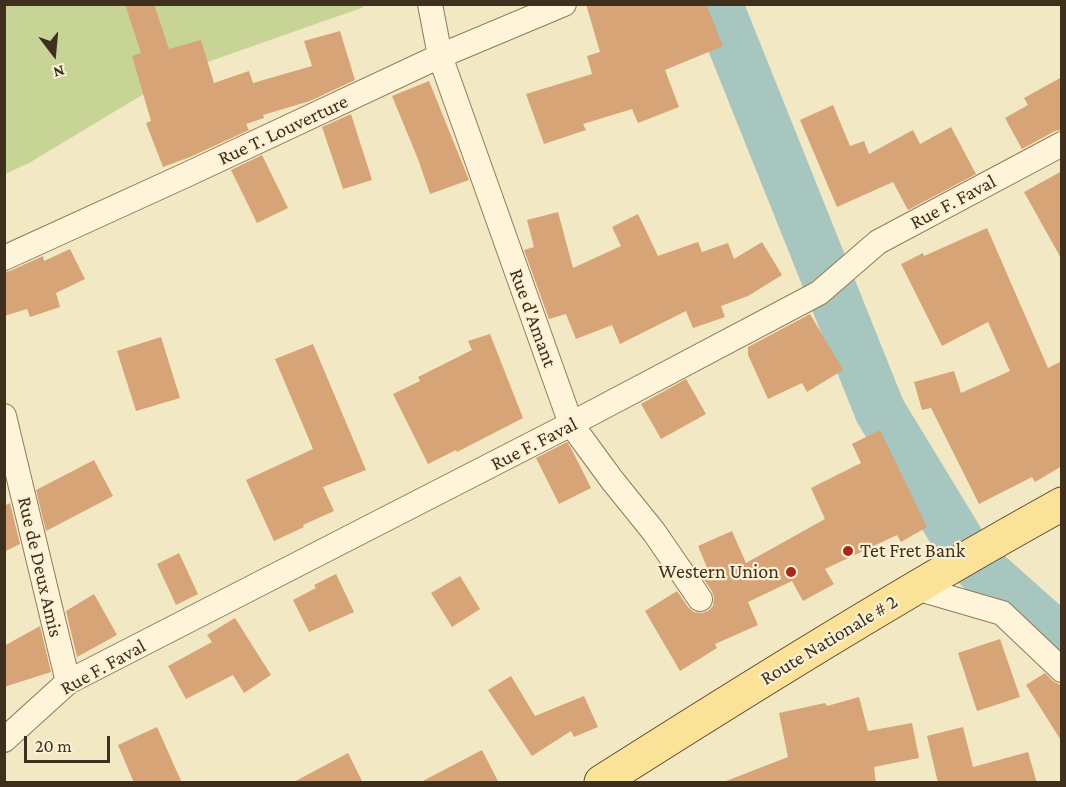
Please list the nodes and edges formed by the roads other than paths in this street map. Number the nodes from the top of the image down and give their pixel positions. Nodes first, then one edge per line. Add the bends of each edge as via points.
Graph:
1 (430, 4) edge
2 (564, 4) edge
3 (440, 56) junction
4 (1062, 144) edge
5 (4, 258) edge
6 (4, 416) edge
7 (571, 424) junction
8 (1062, 504) edge
9 (925, 583) junction
10 (700, 599) dead end
11 (1062, 670) edge
12 (68, 682) junction
13 (4, 740) edge
14 (601, 783) edge

1 - 3 street, Rue d'Amant
2 - 3 street, Rue T. Louverture
3 - 5 street, Rue T. Louverture
3 - 7 street, Rue d'Amant
4 - 7 street, Rue F. Faval via 878,242 819,293
6 - 12 street, Rue de Deux Amis
7 - 10 street, Rue d'Amant
7 - 12 street, Rue F. Faval
8 - 9 main road, Route Nationale # 2
9 - 11 street via 1002,613
9 - 14 main road, Route Nationale # 2 via 726,702
12 - 13 street, Rue F. Faval

